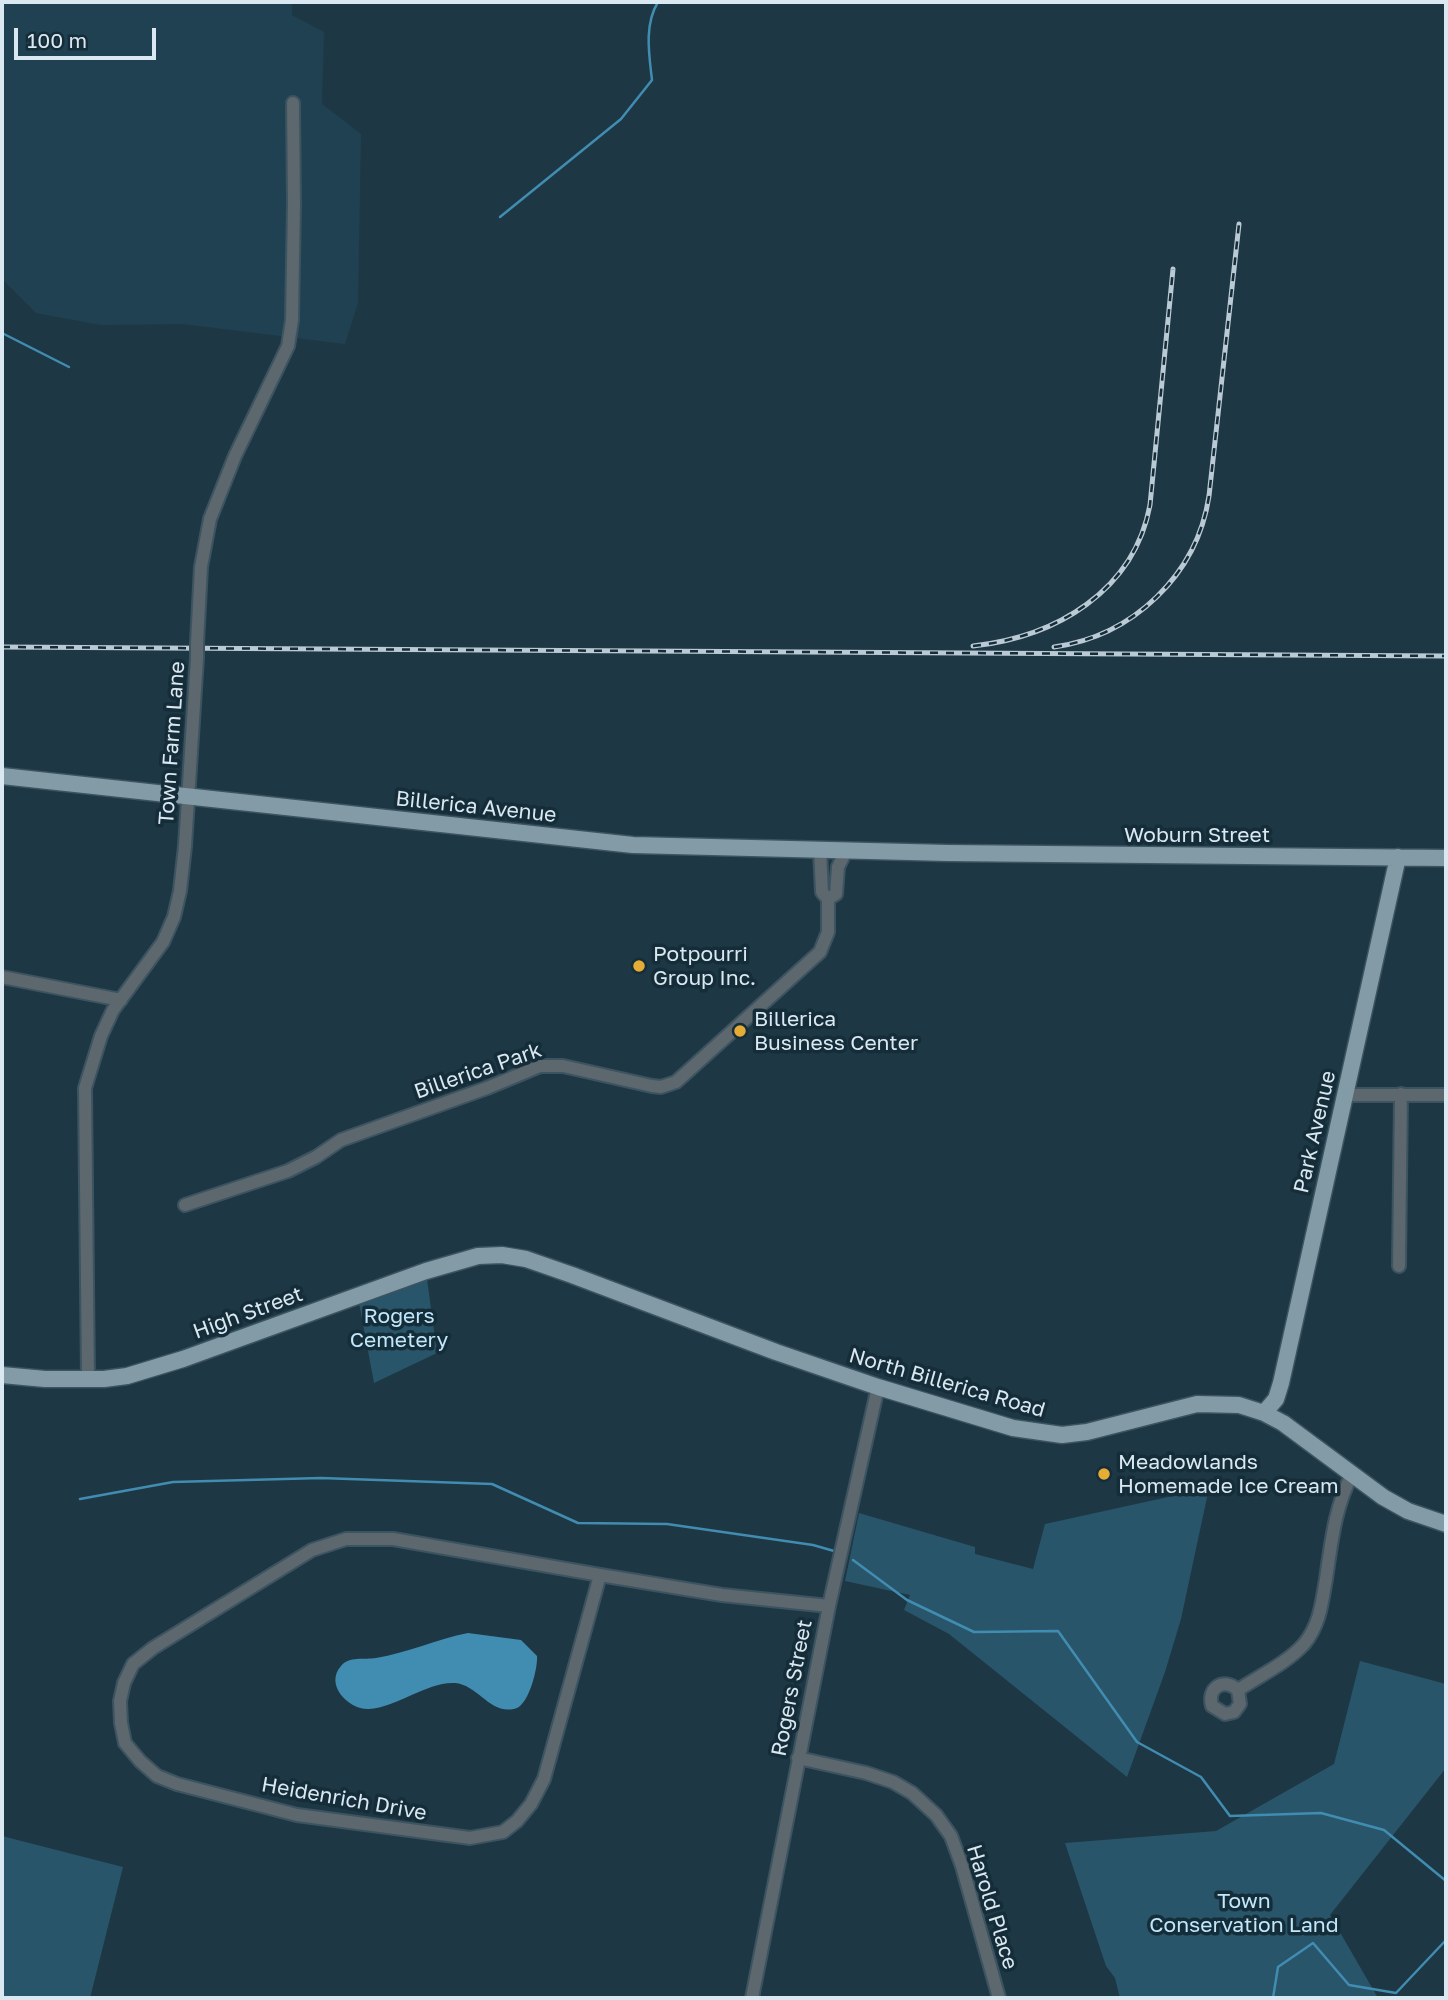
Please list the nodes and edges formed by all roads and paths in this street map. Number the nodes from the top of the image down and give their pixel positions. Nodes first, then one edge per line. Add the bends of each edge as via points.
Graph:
1 (293, 103) dead end
2 (2, 776) edge
3 (189, 797) junction
4 (820, 850) junction
5 (846, 850) junction
6 (948, 853) joint
7 (1398, 857) junction
8 (1446, 858) edge
9 (828, 899) junction
10 (2, 977) edge
11 (121, 1000) junction
12 (1401, 1094) junction
13 (1345, 1095) junction
14 (1446, 1095) edge
15 (185, 1205) dead end
16 (502, 1255) joint
17 (1399, 1266) dead end
18 (2, 1375) edge
19 (88, 1379) junction
20 (878, 1387) junction
21 (1264, 1413) junction
22 (1352, 1475) junction
23 (1446, 1524) edge
24 (600, 1575) junction
25 (829, 1606) junction
26 (1238, 1690) dead end
27 (798, 1758) junction
28 (751, 1998) edge
29 (999, 1998) edge

1 - 3 street, Town Farm Lane, bridge via 292,320 288,346 210,519 201,568
2 - 3 main road, Billerica Avenue
3 - 4 main road, Billerica Avenue via 633,845
3 - 11 street, Town Farm Lane via 174,917 163,942
4 - 5 main road, Billerica Avenue
4 - 9 street, Billerica Park via 822,892
5 - 6 main road, Billerica Avenue
5 - 9 street, Billerica Park via 838,866 836,894
6 - 7 main road, Woburn Street
7 - 8 main road, Woburn Street
7 - 13 main road, Park Avenue
9 - 15 street, Billerica Park via 828,932 820,952 676,1082 652,1086 563,1066 540,1066 341,1140 288,1171
10 - 11 street
11 - 19 street, Town Farm Lane via 101,1036 85,1088
12 - 13 street
12 - 14 street
12 - 17 street
13 - 21 main road, Park Avenue via 1281,1383 1276,1399
16 - 19 main road, High Street via 478,1256 426,1271 151,1369
16 - 20 main road, North Billerica Road via 572,1275
18 - 19 main road, High Street
20 - 21 main road, North Billerica Road via 1042,1434 1087,1432 1198,1404 1239,1405
20 - 25 street, Rogers Street
21 - 22 main road, North Billerica Road
22 - 23 main road, North Billerica Road via 1408,1511
22 - 26 street via 1340,1506 1320,1613 1312,1632 1294,1653
24 - 24 street, Heidenrich Drive via 393,1539 346,1539 312,1550 133,1664 120,1701 125,1743 157,1776 297,1815 470,1838 503,1832 531,1804 544,1779
24 - 25 street, Heidenrich Drive
25 - 27 street, Rogers Street
27 - 28 street, Rogers Street
27 - 29 street, Harold Place via 893,1782 936,1815 951,1836 962,1866

